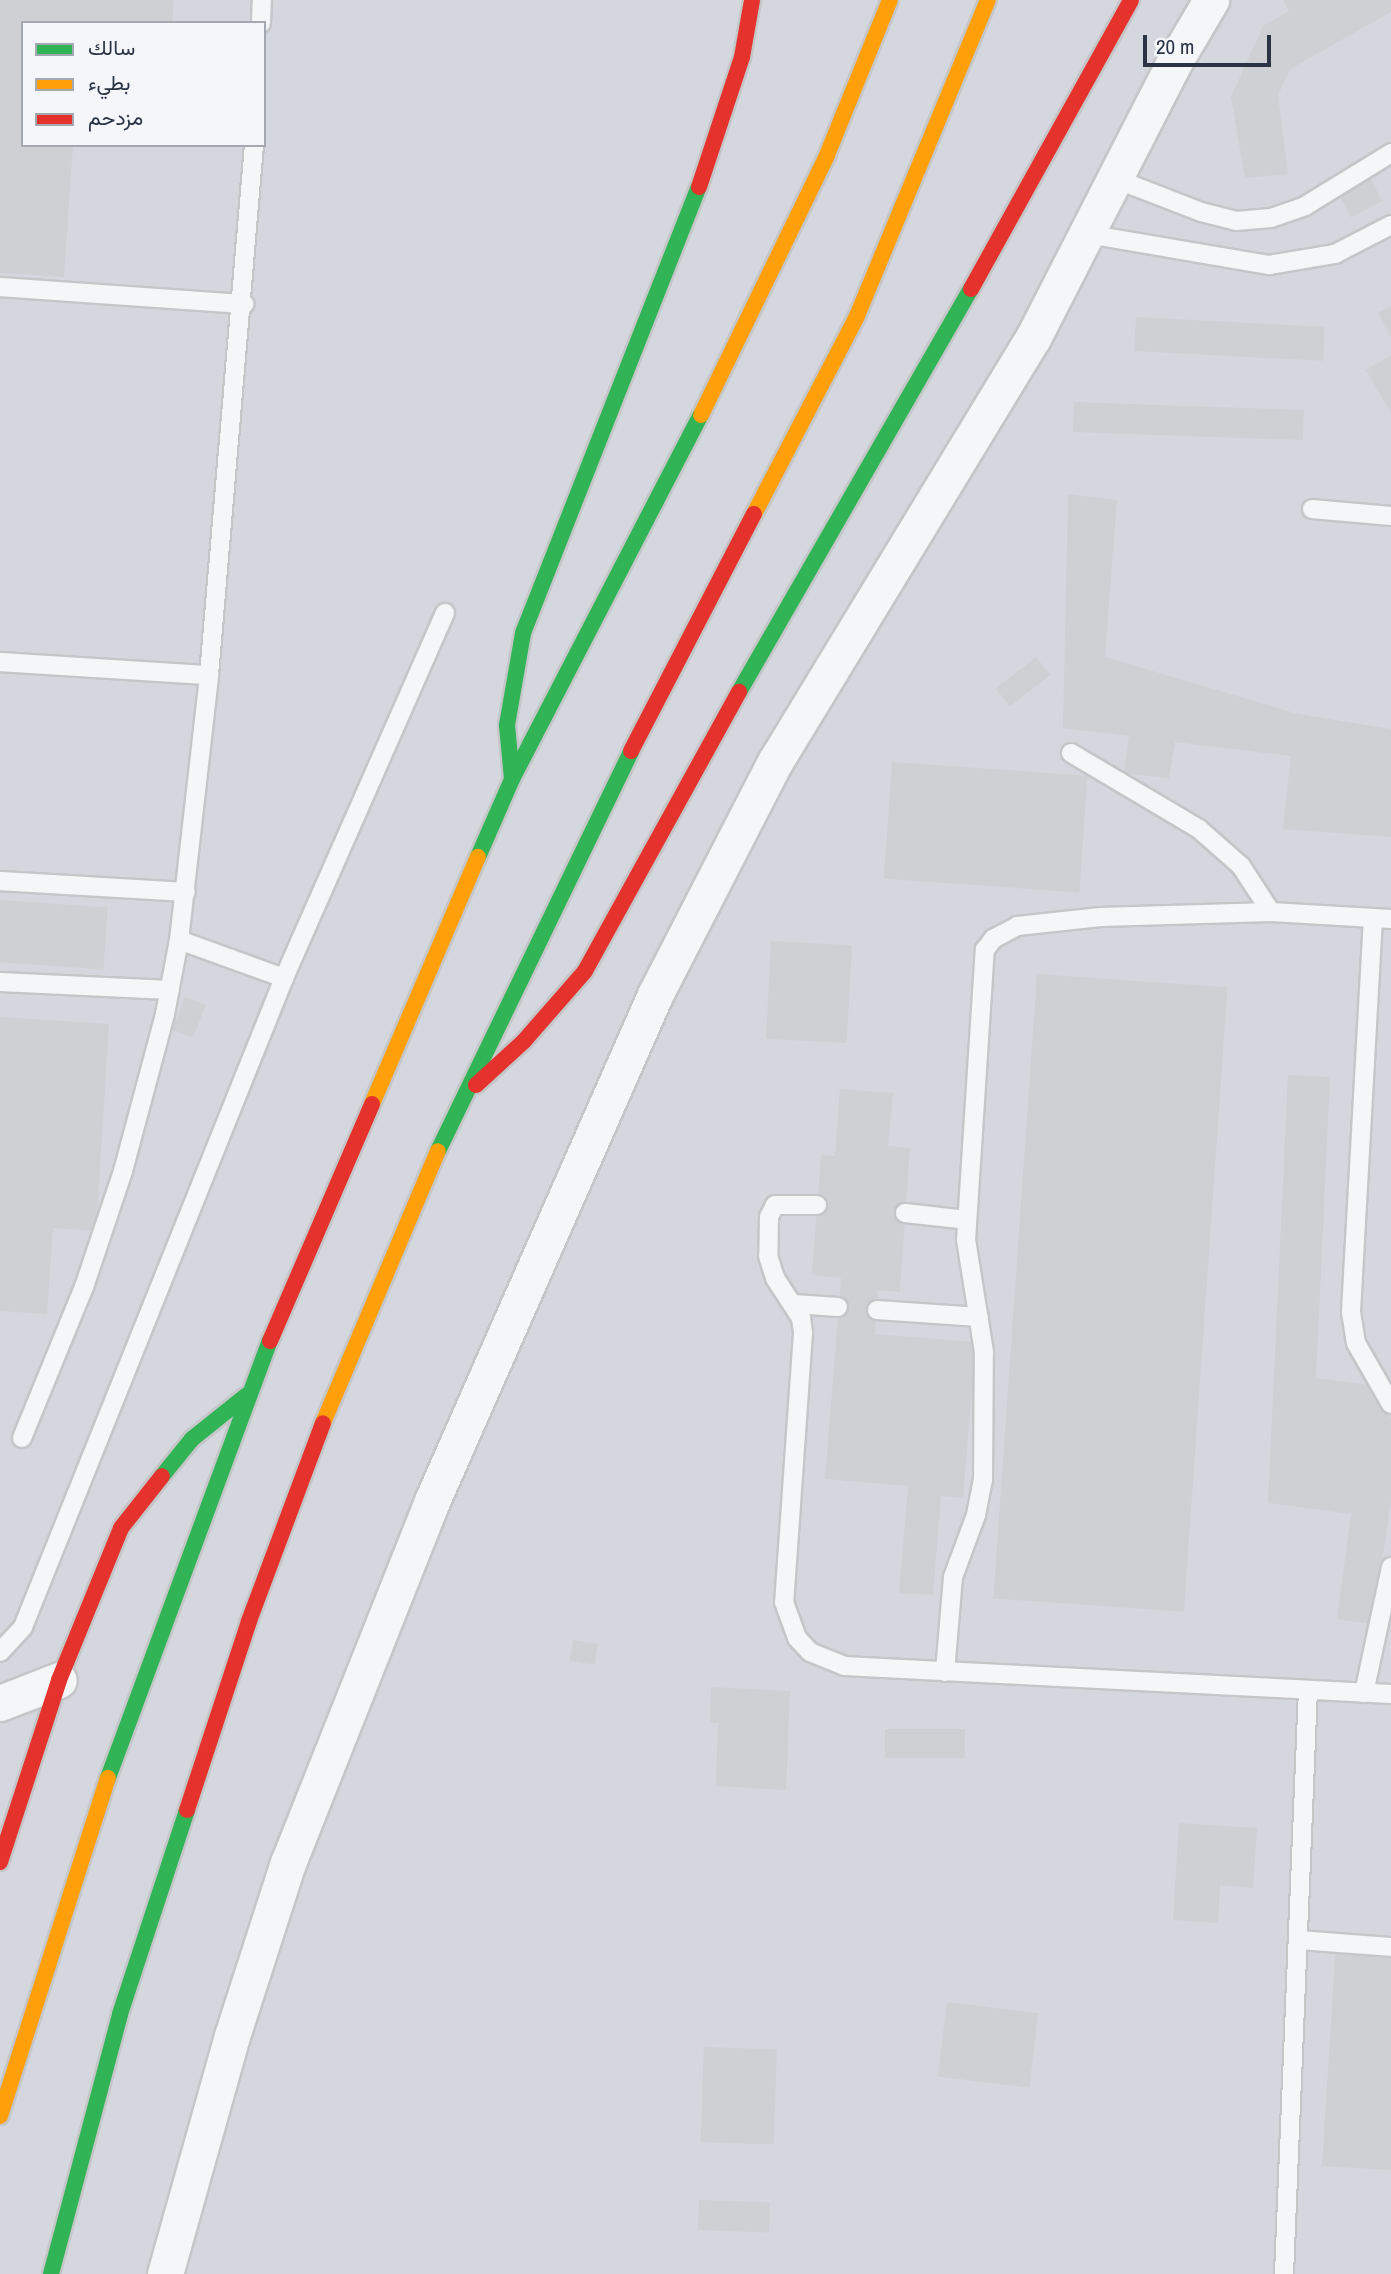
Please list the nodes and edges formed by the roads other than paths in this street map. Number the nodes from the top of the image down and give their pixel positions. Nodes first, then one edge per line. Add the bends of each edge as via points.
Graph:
1 (262, 0) edge
2 (752, 0) edge
3 (891, 0) edge
4 (988, 0) edge
5 (1131, 0) edge
6 (1211, 0) edge
7 (261, 21) edge
8 (254, 147) edge
9 (1391, 153) edge
10 (1116, 179) junction
11 (1391, 225) edge
12 (1087, 234) junction
13 (0, 287) edge
14 (244, 303) junction
15 (1312, 509) dead end
16 (1391, 516) edge
17 (445, 613) dead end
18 (0, 662) edge
19 (209, 675) junction
20 (1071, 753) dead end
21 (512, 779) junction
22 (0, 881) edge
23 (186, 892) junction
24 (1271, 912) junction
25 (1373, 918) junction
26 (1391, 919) edge
27 (179, 940) junction
28 (284, 978) junction
29 (0, 982) edge
30 (170, 990) junction
31 (459, 1101) junction
32 (817, 1205) dead end
33 (905, 1213) dead end
34 (967, 1220) junction
35 (794, 1304) junction
36 (838, 1307) dead end
37 (877, 1310) dead end
38 (979, 1317) junction
39 (247, 1395) junction
40 (1391, 1404) edge
41 (22, 1438) dead end
42 (1391, 1567) edge
43 (0, 1652) edge
44 (945, 1672) junction
45 (59, 1680) junction
46 (1308, 1690) junction
47 (1364, 1693) junction
48 (1391, 1695) edge
49 (0, 1703) edge
50 (3, 1836) edge
51 (1298, 1940) junction
52 (1391, 1947) edge
53 (0, 2116) edge
54 (51, 2274) edge
55 (165, 2274) edge
56 (1284, 2274) edge

1 - 7 lane
2 - 21 main road via 742,57 712,157 523,633 507,724
3 - 21 main road via 827,155 721,377
4 - 31 main road via 857,316 588,835
5 - 31 main road via 880,453 726,713 585,971 524,1041
6 - 10 street via 1172,66
8 - 14 lane
9 - 10 lane via 1305,206 1271,218 1236,221
10 - 12 street
11 - 12 lane via 1335,254 1269,265
12 - 55 street via 980,428 775,762 655,995 432,1501 293,1850 232,2036
13 - 14 lane
14 - 19 lane
15 - 16 lane
17 - 28 lane
18 - 19 lane
19 - 23 lane
20 - 24 lane via 1210,837 1241,866
21 - 39 main road
22 - 23 lane
23 - 27 lane
24 - 25 lane
24 - 34 lane via 1101,917 1017,926 993,939 982,964
25 - 26 lane
25 - 40 lane via 1351,1312 1356,1343
27 - 28 lane
27 - 30 lane
28 - 43 lane via 23,1627
29 - 30 lane
30 - 41 lane via 106,1222
31 - 54 main road via 324,1421 249,1621 120,2014
32 - 35 lane via 781,1202 769,1217 770,1268
33 - 34 lane
34 - 38 lane via 967,1261
35 - 36 lane
35 - 44 lane via 803,1333 784,1602 789,1621 797,1638 827,1662
37 - 38 lane
38 - 44 lane via 985,1376 981,1498 953,1577
39 - 45 main road via 192,1439 121,1528
39 - 53 main road via 80,1856
42 - 47 lane
44 - 46 lane
45 - 49 street
45 - 50 main road
46 - 47 lane
46 - 51 lane
47 - 48 lane
51 - 52 lane
51 - 56 lane

